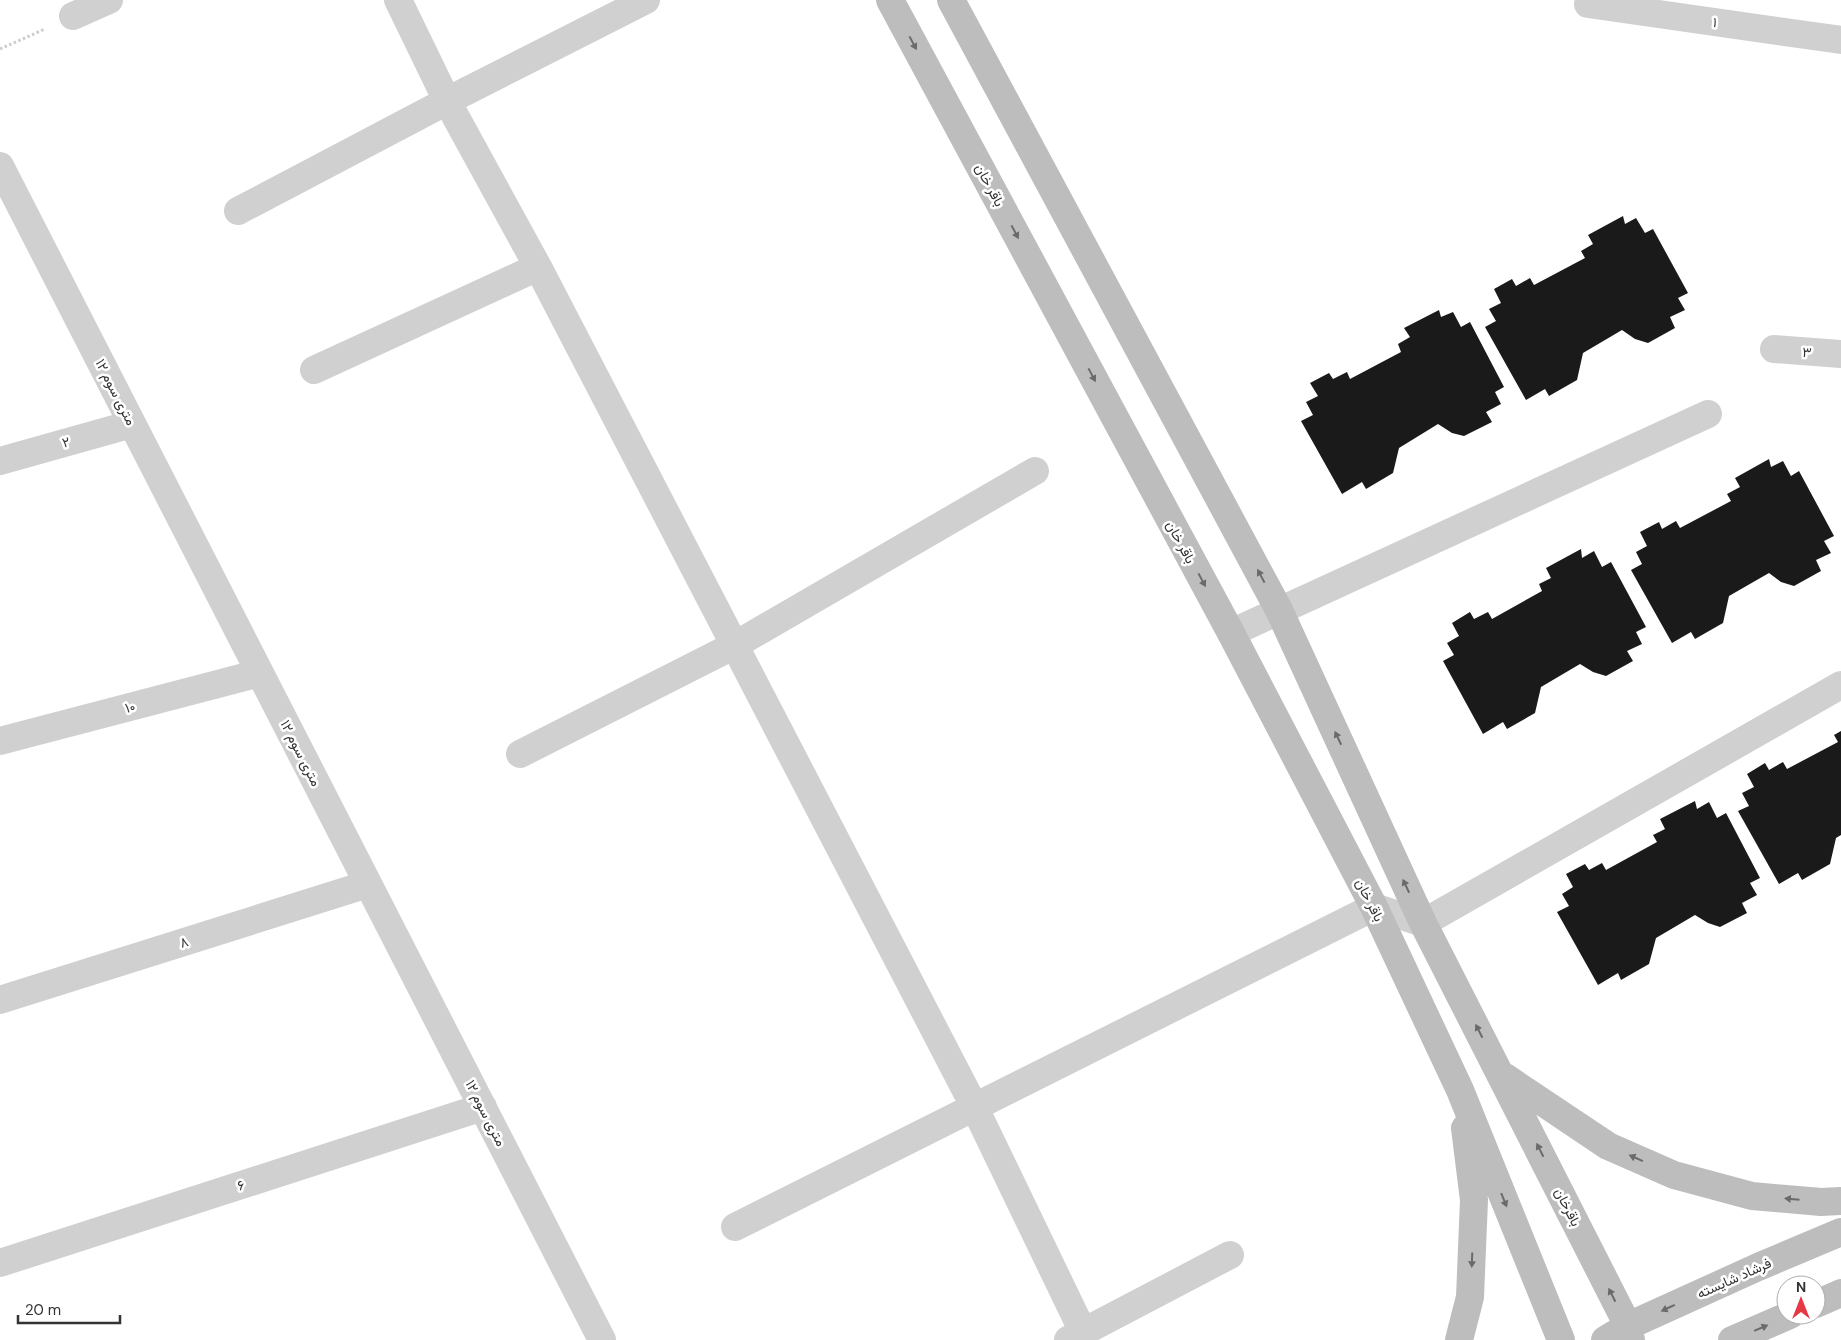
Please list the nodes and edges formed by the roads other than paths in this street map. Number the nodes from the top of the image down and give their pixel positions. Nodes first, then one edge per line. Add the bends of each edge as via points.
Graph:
1 (109, 0) edge
2 (398, 0) edge
3 (646, 0) edge
4 (890, 0) edge
5 (951, 0) edge
6 (1588, 4) dead end
7 (73, 16) road end
8 (1841, 40) edge
9 (447, 101) junction
10 (0, 166) edge
11 (8, 201) edge
12 (238, 211) dead end
13 (538, 267) junction
14 (1774, 349) dead end
15 (1841, 354) edge
16 (314, 370) dead end
17 (1708, 414) dead end
18 (132, 424) junction
19 (0, 461) edge
20 (1035, 471) dead end
21 (1280, 610) junction
22 (1231, 634) junction
23 (735, 645) junction
24 (260, 673) junction
25 (1841, 685) edge
26 (0, 741) edge
27 (520, 754) dead end
28 (368, 884) junction
29 (1374, 907) junction
30 (1424, 923) junction
31 (0, 1000) edge
32 (1502, 1074) junction
33 (1460, 1090) junction
34 (974, 1106) junction
35 (483, 1107) junction
36 (1841, 1201) edge
37 (735, 1227) dead end
38 (1841, 1232) edge
39 (1230, 1254) dead end
40 (0, 1263) edge
41 (1841, 1293) edge
42 (1826, 1300) edge
43 (1776, 1321) edge
44 (1621, 1335) edge
45 (1075, 1336) edge
46 (599, 1339) edge
47 (1460, 1340) edge
48 (1561, 1340) edge
49 (1732, 1340) edge

1 - 7 street
2 - 9 street
3 - 9 street
4 -> 22 main road, باقر خان
21 -> 5 main road
6 - 8 street, ۱
9 - 12 street
9 - 13 street
10 - 11 street, ۱۲ متری سوم
11 - 18 street, ۱۲ متری سوم
13 - 16 street
13 - 23 street
14 - 15 street, ۳
17 - 21 street
18 - 19 street, ۲
18 - 24 street, ۱۲ متری سوم
20 - 23 street
21 - 22 street
30 -> 21 main road
22 - 29 main road, باقر خان
23 - 27 street
23 - 34 street
24 - 26 street, ۱۰
24 - 28 street, ۱۲ متری سوم
25 - 30 street
28 - 31 street, ۸
28 - 35 street, ۱۲ متری سوم
29 - 30 street
29 - 33 main road, باقر خان
29 - 34 street
32 -> 30 main road
36 -> 32 main road via 1752,1196 1674,1175 1608,1146
44 -> 32 main road, باقرخان
33 -> 47 main road via 1474,1200 1470,1297
33 -> 48 main road
34 - 37 street
34 - 45 street
35 - 40 street, ۶
35 - 46 street, ۱۲ متری سوم
38 -> 44 main road, فرشاد شایسته via 1758,1266
39 - 45 street
41 - 42 main road
49 -> 43 main road

